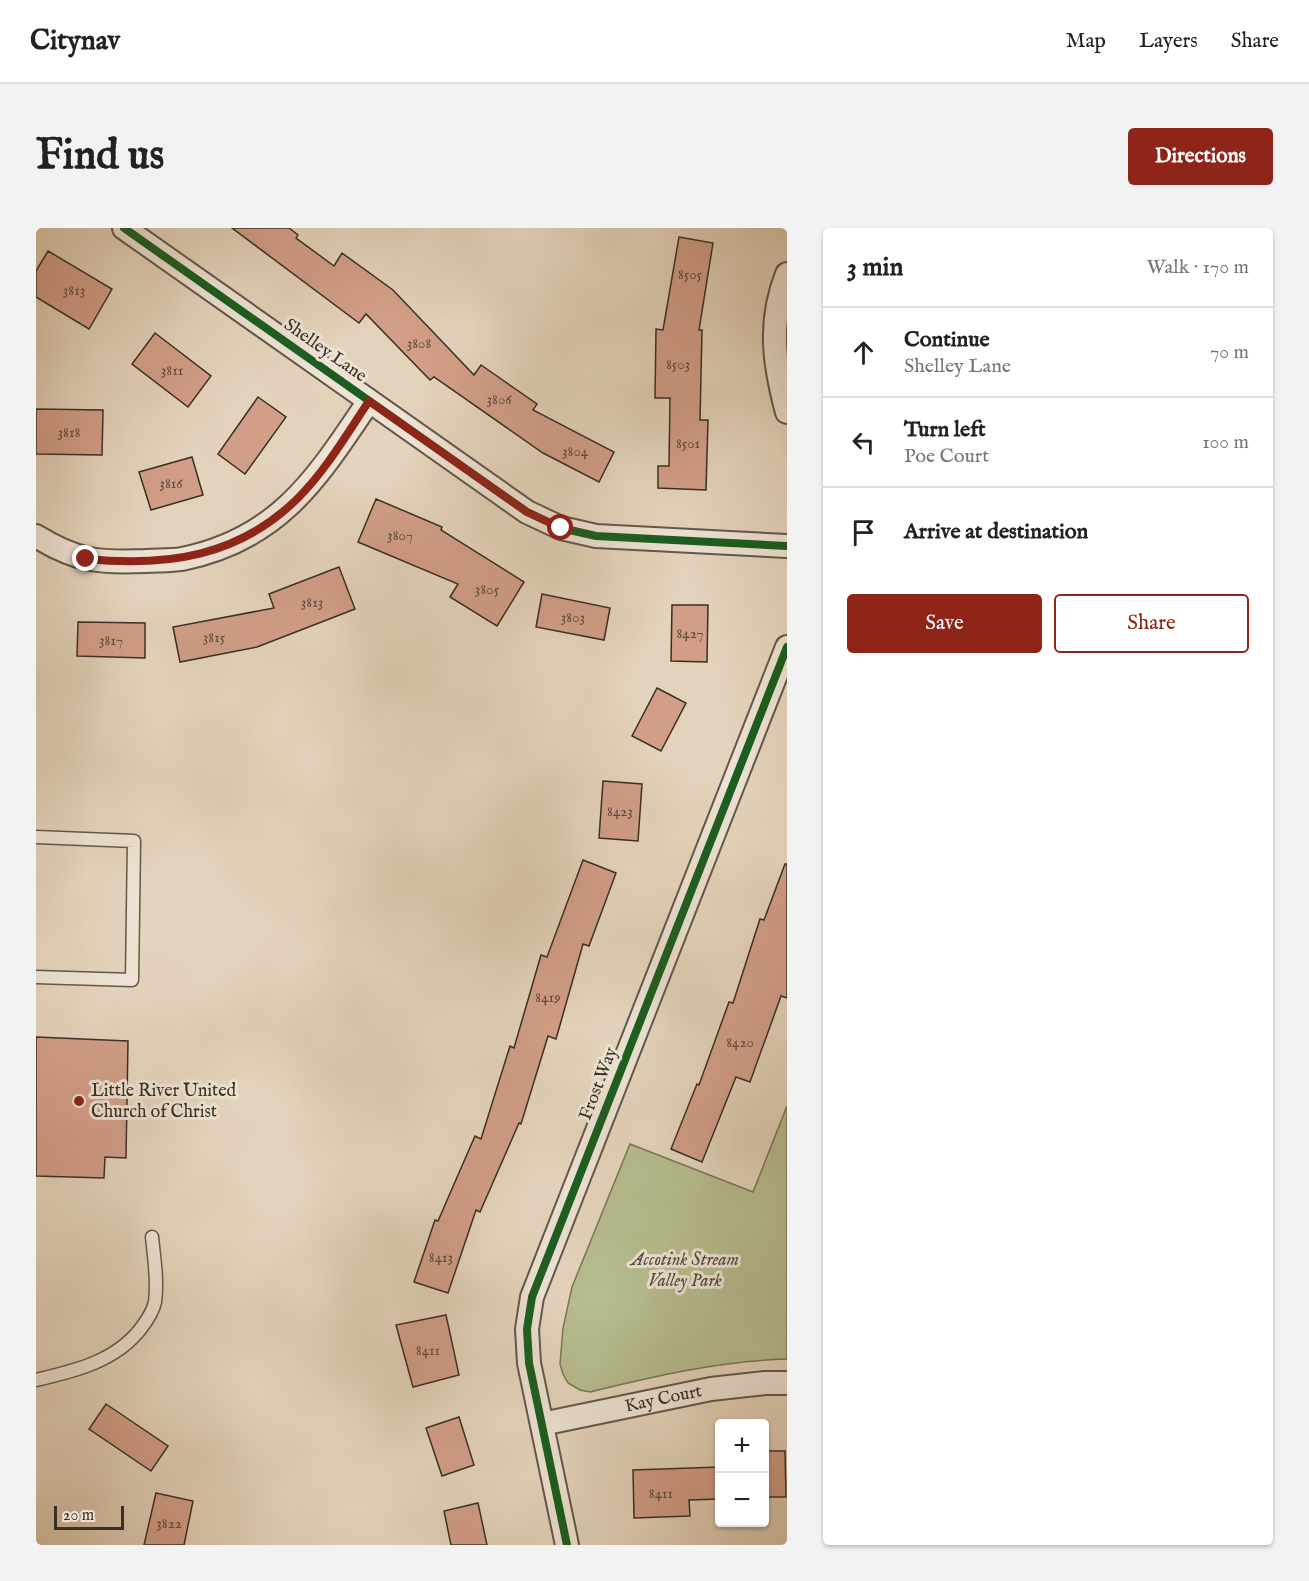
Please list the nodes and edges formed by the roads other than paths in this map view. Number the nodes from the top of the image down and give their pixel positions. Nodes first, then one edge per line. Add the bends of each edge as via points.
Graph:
1 (124, 228) edge
2 (787, 274) edge
3 (369, 401) junction
4 (787, 412) edge
5 (36, 536) edge
6 (787, 546) edge
7 (787, 647) edge
8 (36, 837) edge
9 (36, 977) edge
10 (152, 1236) dead end
11 (36, 1380) edge
12 (787, 1383) edge
13 (542, 1424) junction
14 (567, 1545) edge

1 - 3 street, Shelley Lane
2 - 4 street via 776,312 774,342 777,376
3 - 5 street via 299,497 276,518 215,550 180,560 114,562 86,559 59,550
3 - 6 street, Shelley Lane via 527,512 561,528 618,539
7 - 13 street, Frost Way via 532,1298 527,1329 529,1363
8 - 9 lane via 134,841 132,980
10 - 11 lane via 157,1283 154,1305 136,1335 101,1361
12 - 13 street, Kay Court via 711,1389
13 - 14 street, Frost Way

